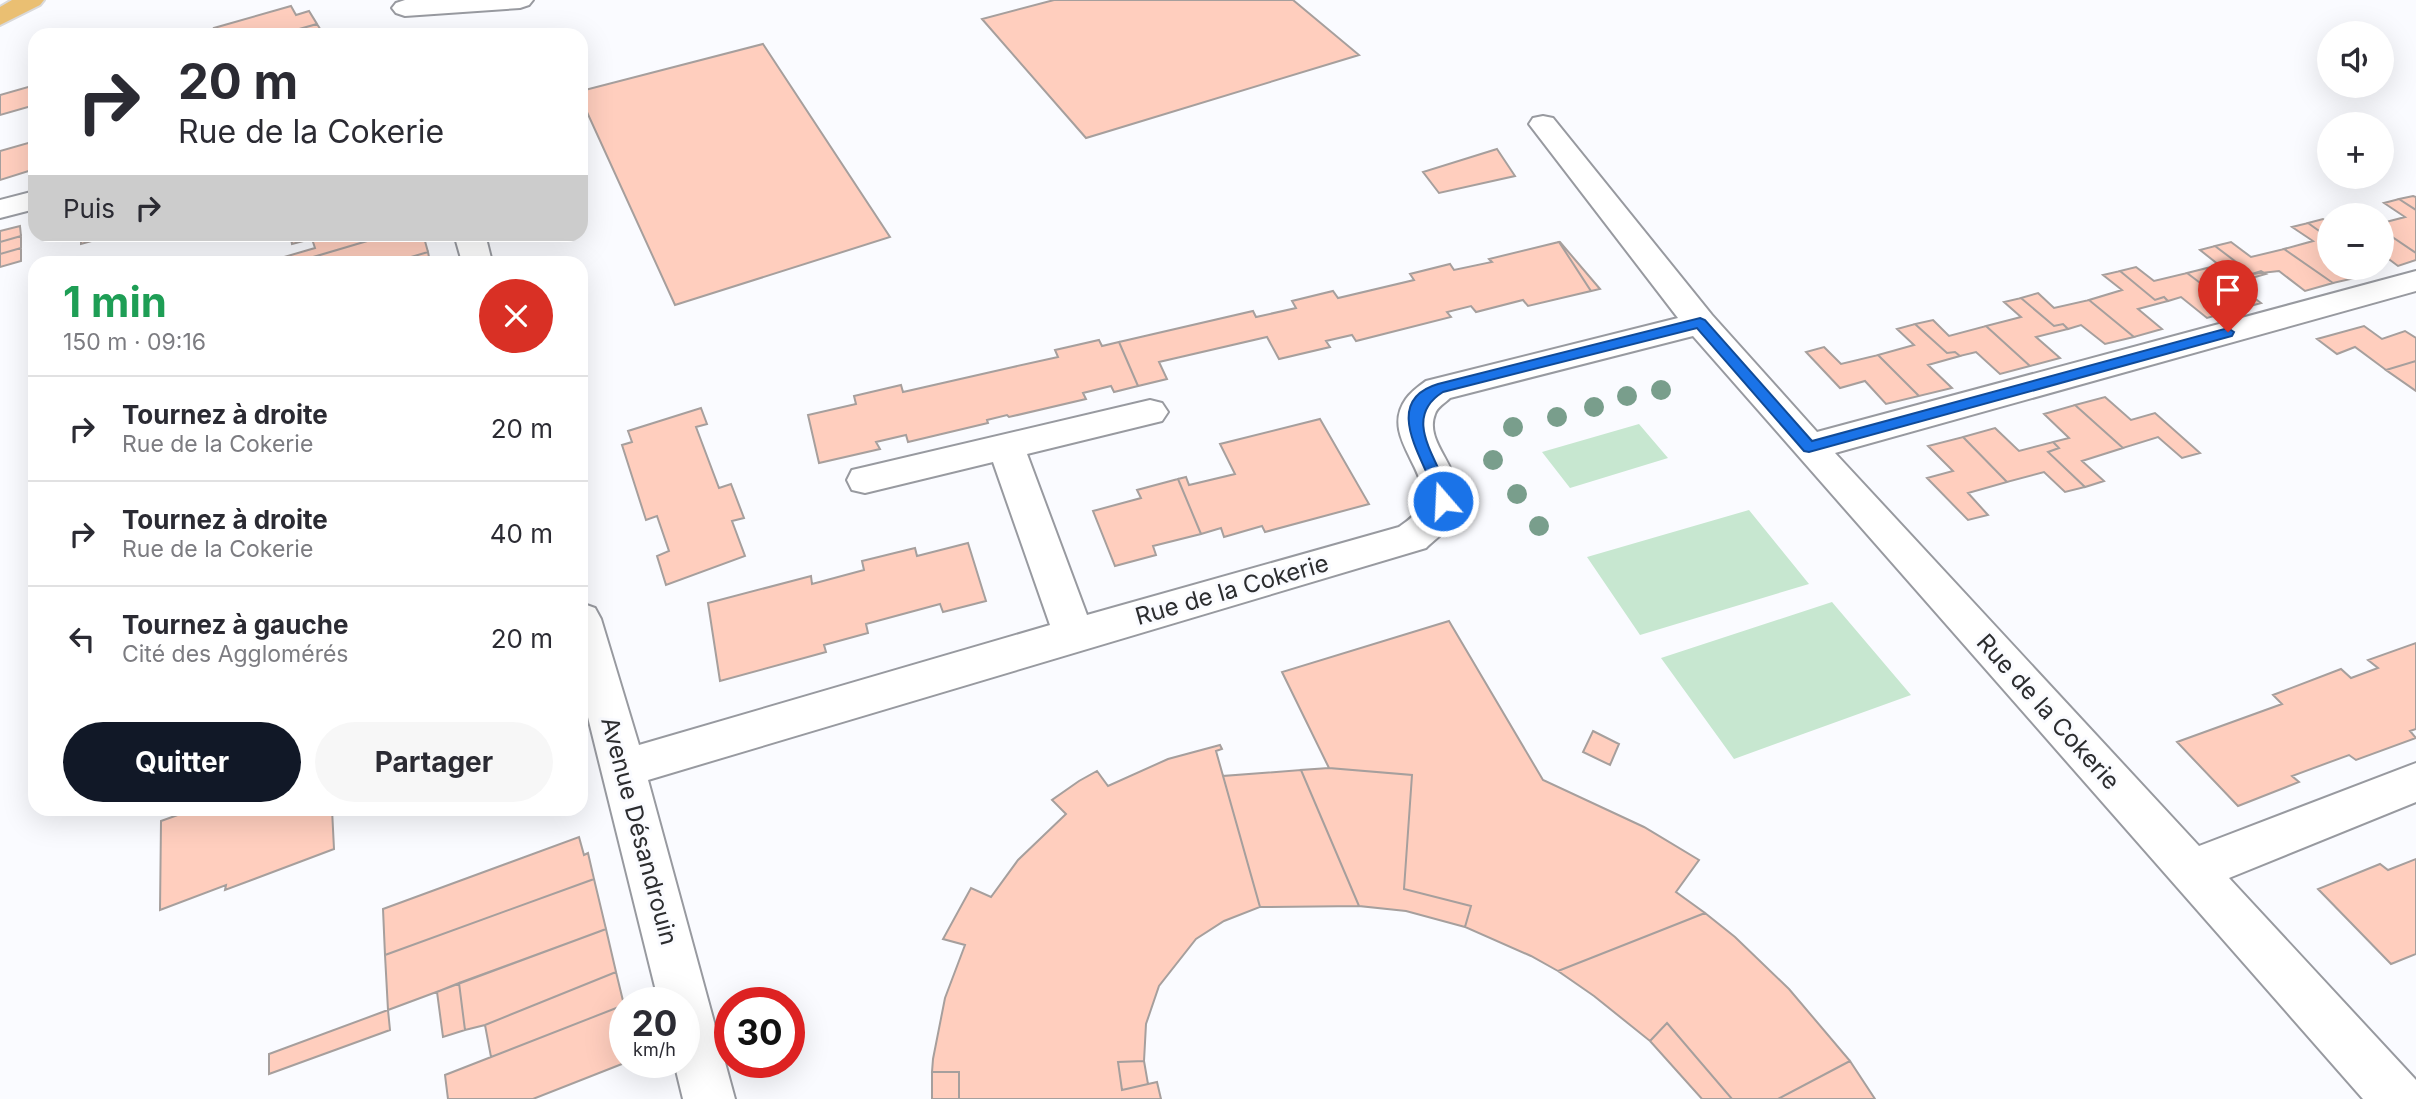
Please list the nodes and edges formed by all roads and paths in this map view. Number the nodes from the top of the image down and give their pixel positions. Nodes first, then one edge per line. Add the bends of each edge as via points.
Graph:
1 (31, 0) edge
2 (520, 0) edge
3 (406, 13) edge
4 (0, 17) edge
5 (1543, 124) dead end
6 (28, 202) edge
7 (0, 209) edge
8 (2400, 285) edge
9 (2416, 311) edge
10 (1700, 323) junction
11 (1150, 412) dead end
12 (1006, 446) junction
13 (1809, 447) junction
14 (864, 480) dead end
15 (1074, 635) junction
16 (588, 645) edge
17 (622, 769) junction
18 (2416, 782) edge
19 (2191, 871) junction
20 (680, 987) edge
21 (700, 1064) edge
22 (709, 1099) edge
23 (2398, 1099) edge

1 - 4 highway
2 - 3 street
5 - 10 street, Rue de la Cokerie
6 - 7 street
8 - 9 street
8 - 13 street
10 - 13 street, Rue de la Cokerie
10 - 15 street, Rue de la Cokerie via 1438,389 1426,396 1414,420 1443,501 1426,530 1412,538
11 - 12 street
12 - 14 street
12 - 15 street
13 - 19 street, Rue de la Cokerie
15 - 17 street, Rue de la Cokerie
16 - 17 street, Avenue Désandrouin
17 - 20 street, Avenue Désandrouin
18 - 19 street
19 - 23 street, Rue de la Cokerie
21 - 22 street, Avenue Désandrouin

